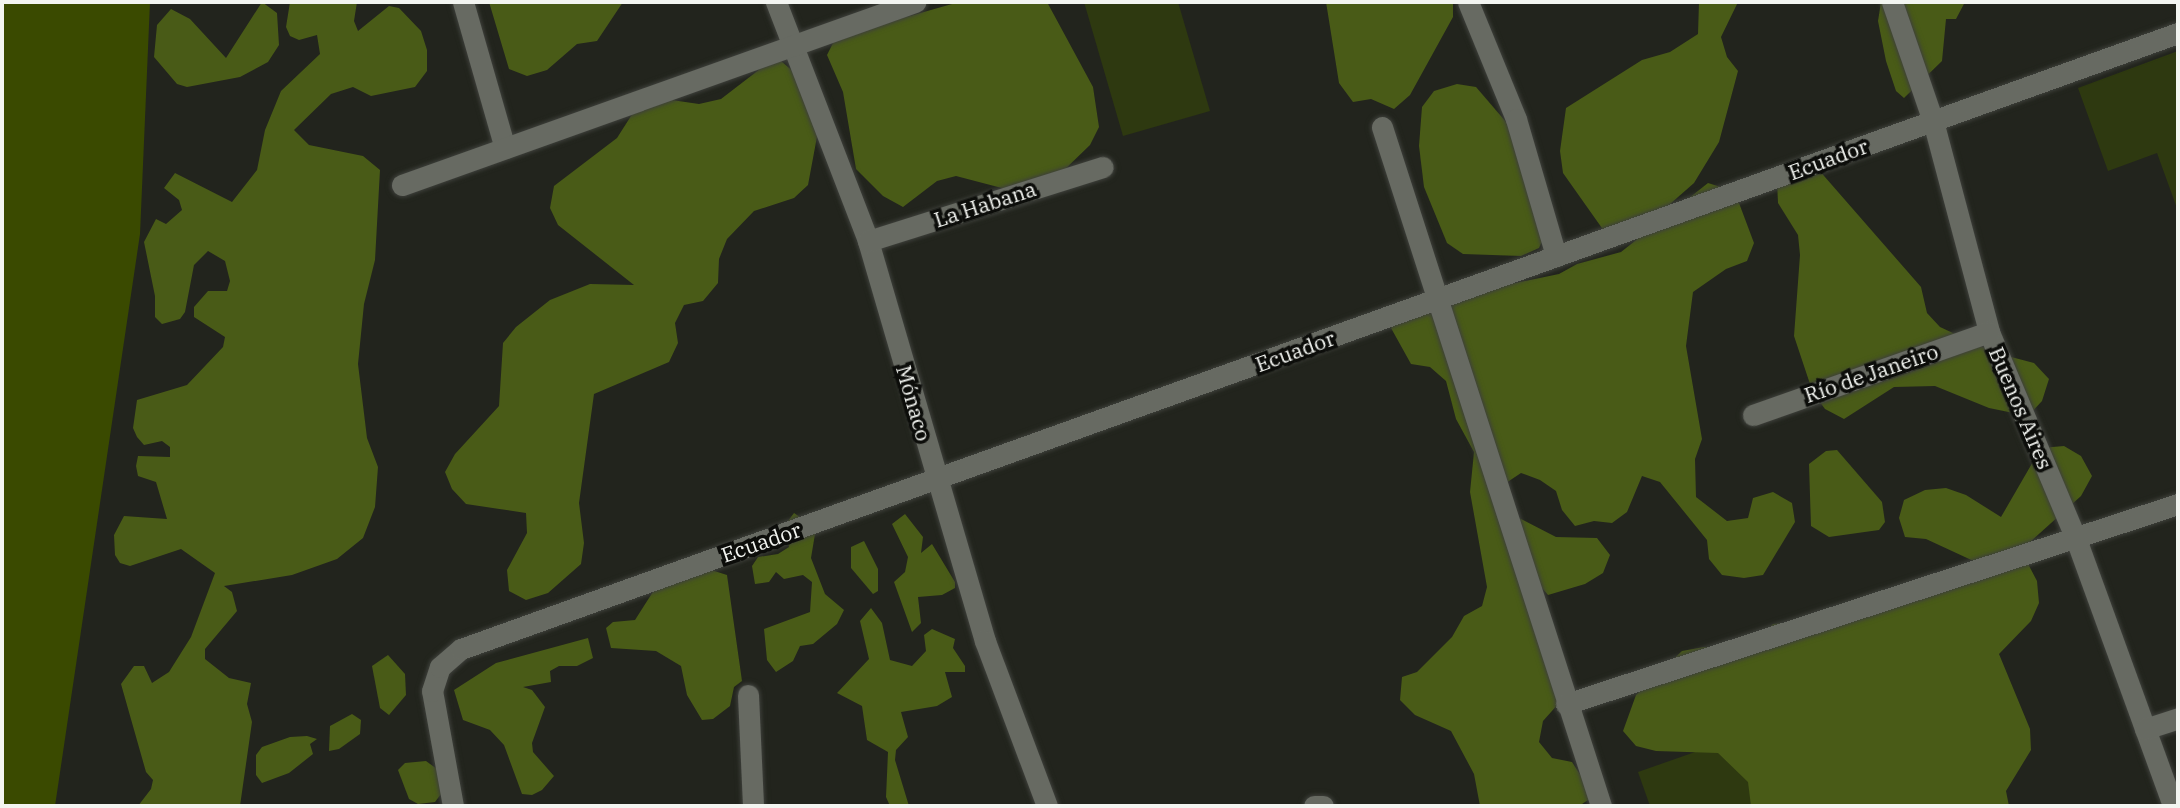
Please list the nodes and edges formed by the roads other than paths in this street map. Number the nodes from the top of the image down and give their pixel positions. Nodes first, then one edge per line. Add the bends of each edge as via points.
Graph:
1 (463, 2) edge
2 (776, 2) edge
3 (915, 2) edge
4 (1468, 2) edge
5 (1892, 2) edge
6 (2178, 33) edge
7 (793, 46) junction
8 (1933, 121) junction
9 (1381, 127) dead end
10 (505, 148) junction
11 (1103, 167) dead end
12 (402, 185) dead end
13 (868, 241) junction
14 (1556, 256) junction
15 (1440, 298) junction
16 (1989, 332) junction
17 (1753, 415) dead end
18 (936, 482) junction
19 (2178, 504) edge
20 (2076, 539) junction
21 (748, 695) dead end
22 (1566, 704) junction
23 (2178, 718) edge
24 (2145, 729) junction
25 (453, 806) edge
26 (753, 806) edge
27 (1046, 806) edge
28 (1314, 806) edge
29 (1323, 806) edge
30 (1601, 806) edge
31 (2173, 806) edge

1 - 10 street
2 - 7 street, Mónaco
3 - 7 street
4 - 14 street via 1516,119
5 - 8 street, Buenos Aires
6 - 8 street, Ecuador
7 - 10 street
7 - 13 street, Mónaco
8 - 14 street, Ecuador
8 - 16 street, Buenos Aires
9 - 15 street
10 - 12 street
11 - 13 street, La Habana
13 - 18 street, Mónaco
14 - 15 street, Ecuador
15 - 18 street, Ecuador
15 - 22 street
16 - 17 street, Río de Janeiro
16 - 20 street, Buenos Aires
18 - 25 street, Ecuador via 461,649 440,667 432,691
18 - 27 street, Mónaco via 985,641
19 - 20 street
20 - 22 street
20 - 24 street, Buenos Aires
21 - 26 street
22 - 30 street
23 - 24 street
24 - 31 street, Buenos Aires
28 - 29 street

